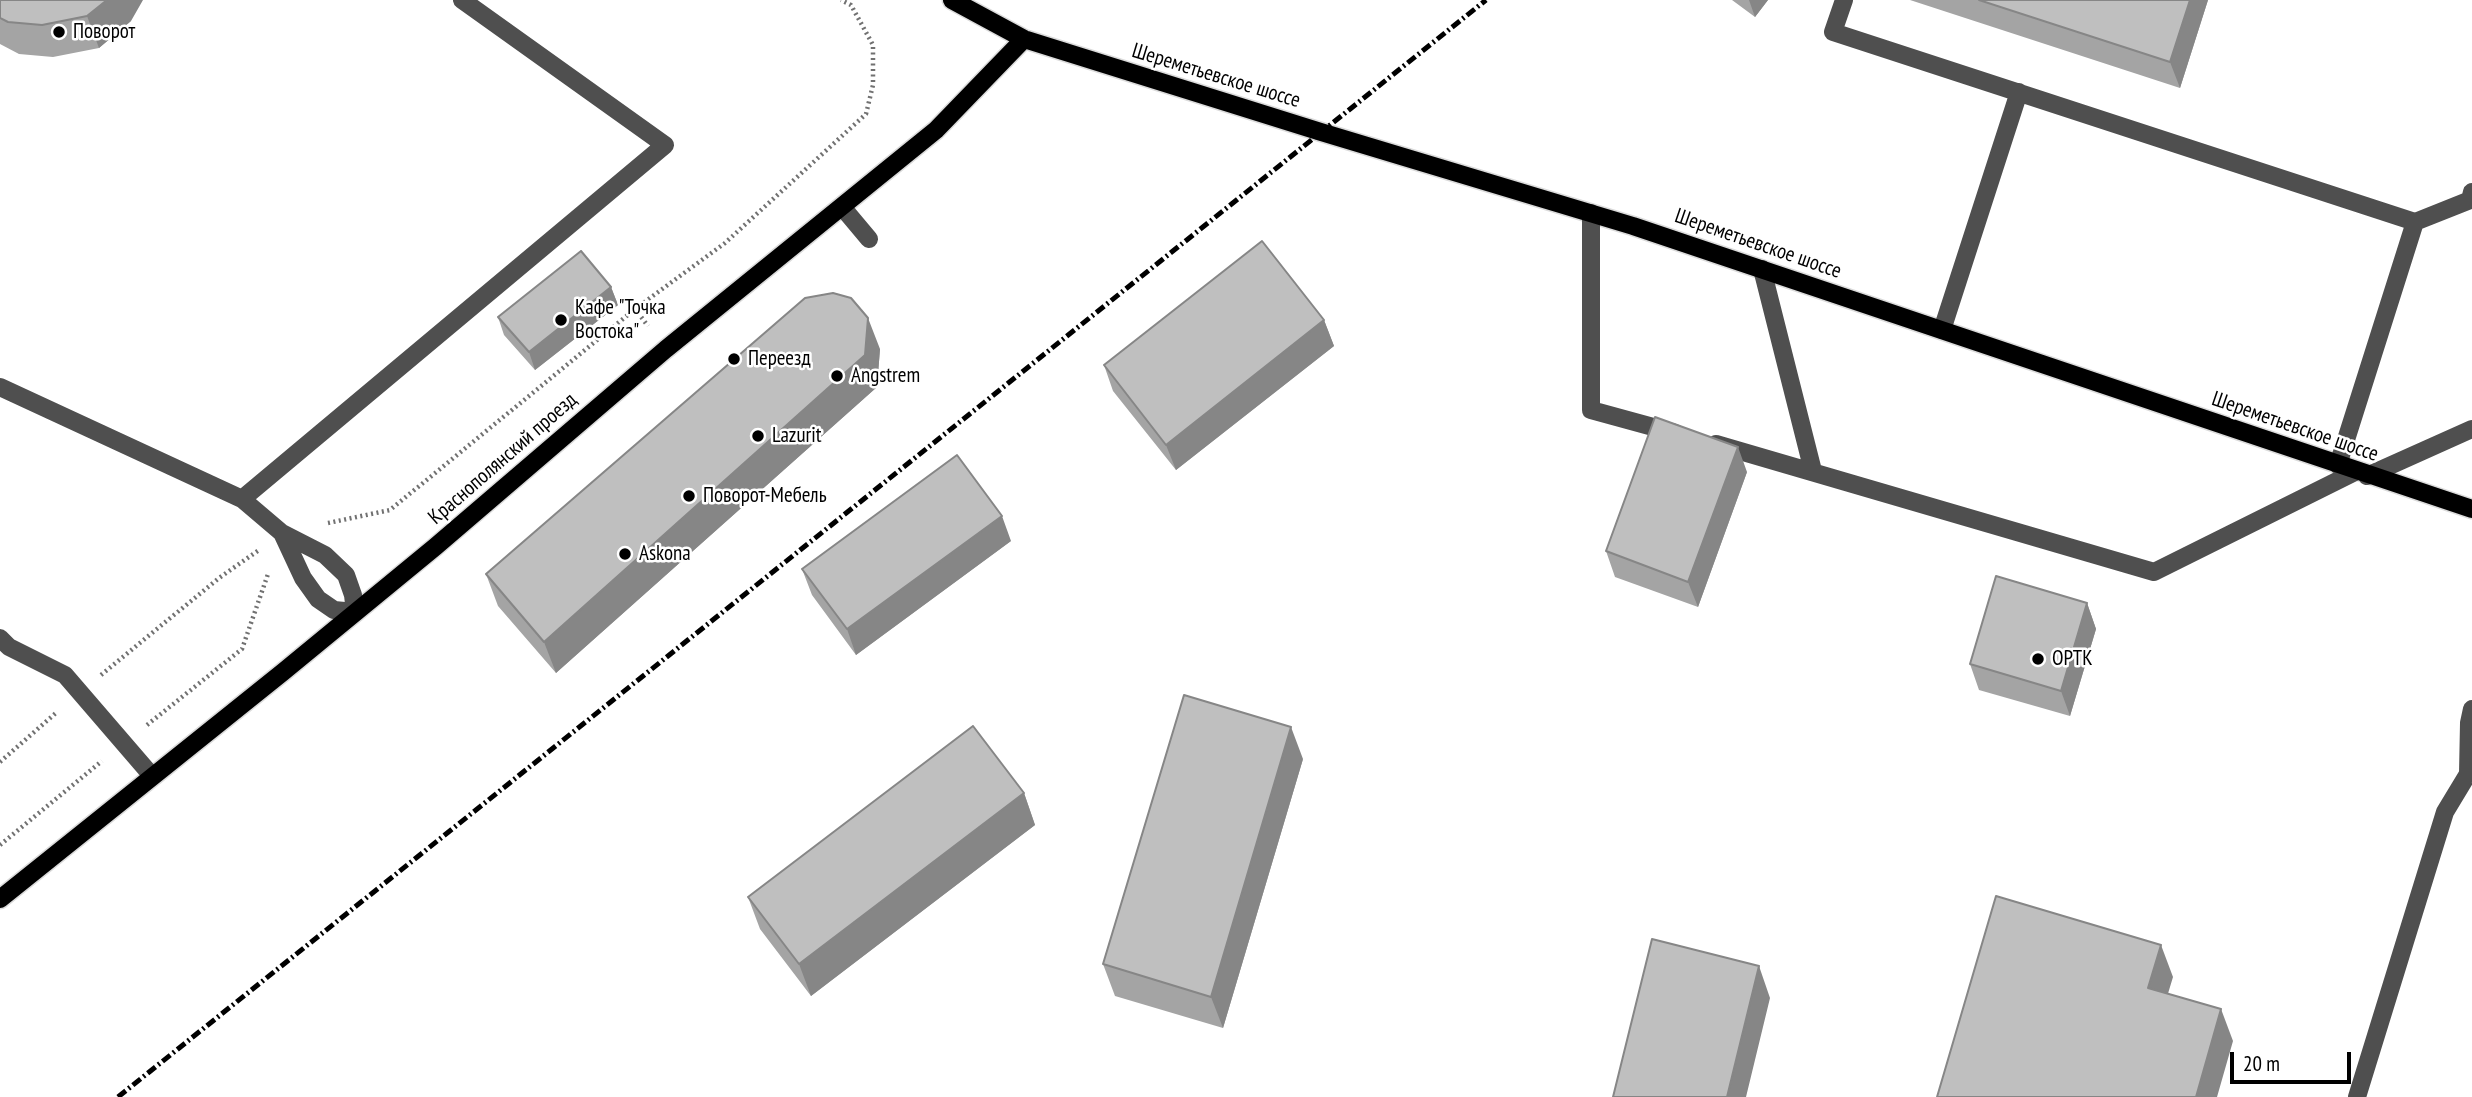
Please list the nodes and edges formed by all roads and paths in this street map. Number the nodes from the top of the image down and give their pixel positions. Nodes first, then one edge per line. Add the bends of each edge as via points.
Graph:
1 (462, 0) edge
2 (841, 0) edge
3 (952, 0) edge
4 (1843, 0) edge
5 (1024, 39) junction
6 (2019, 92) junction
7 (2472, 192) edge
8 (843, 208) junction
9 (1591, 214) junction
10 (2415, 222) junction
11 (869, 239) dead end
12 (1762, 269) junction
13 (635, 309) junction
14 (1942, 330) junction
15 (666, 349) junction
16 (0, 387) edge
17 (2472, 429) edge
18 (1813, 471) junction
19 (2353, 471) junction
20 (242, 499) junction
21 (2472, 509) edge
22 (282, 533) junction
23 (355, 612) junction
24 (3, 646) edge
25 (79, 692) junction
26 (2472, 709) edge
27 (124, 743) junction
28 (0, 762) edge
29 (2470, 773) edge
30 (152, 776) junction
31 (0, 845) edge
32 (0, 900) edge
33 (2357, 1097) edge

1 - 20 lane via 665,145
2 - 13 path via 851,5 873,46 873,85 866,114 725,243
3 - 5 main road, Шереметьевское шоссе
4 - 6 lane via 1833,32
5 - 8 main road, Краснополянский проезд via 936,130
5 - 9 main road, Шереметьевское шоссе
6 - 10 lane
6 - 14 lane
7 - 10 lane via 2470,200
8 - 11 lane
8 - 15 main road, Краснополянский проезд
9 - 12 main road, Шереметьевское шоссе
9 - 18 lane via 1591,410
10 - 19 lane
12 - 14 main road, Шереметьевское шоссе
12 - 18 lane
13 - 15 path
13 - 22 path via 390,510
14 - 19 main road, Шереметьевское шоссе
15 - 23 main road, Краснополянский проезд
16 - 20 lane
17 - 19 lane
18 - 19 lane via 2154,572
19 - 21 main road, Шереметьевское шоссе
20 - 22 lane
22 - 23 lane via 325,555 346,575
22 - 23 lane via 318,599 334,610
22 - 25 path
22 - 27 path via 242,649
23 - 30 main road, Краснополянский проезд
24 - 25 lane via 65,676
25 - 27 lane
25 - 28 path
26 - 29 lane
27 - 30 lane
27 - 31 path
29 - 33 lane via 2445,812
30 - 32 main road, Краснополянский проезд

